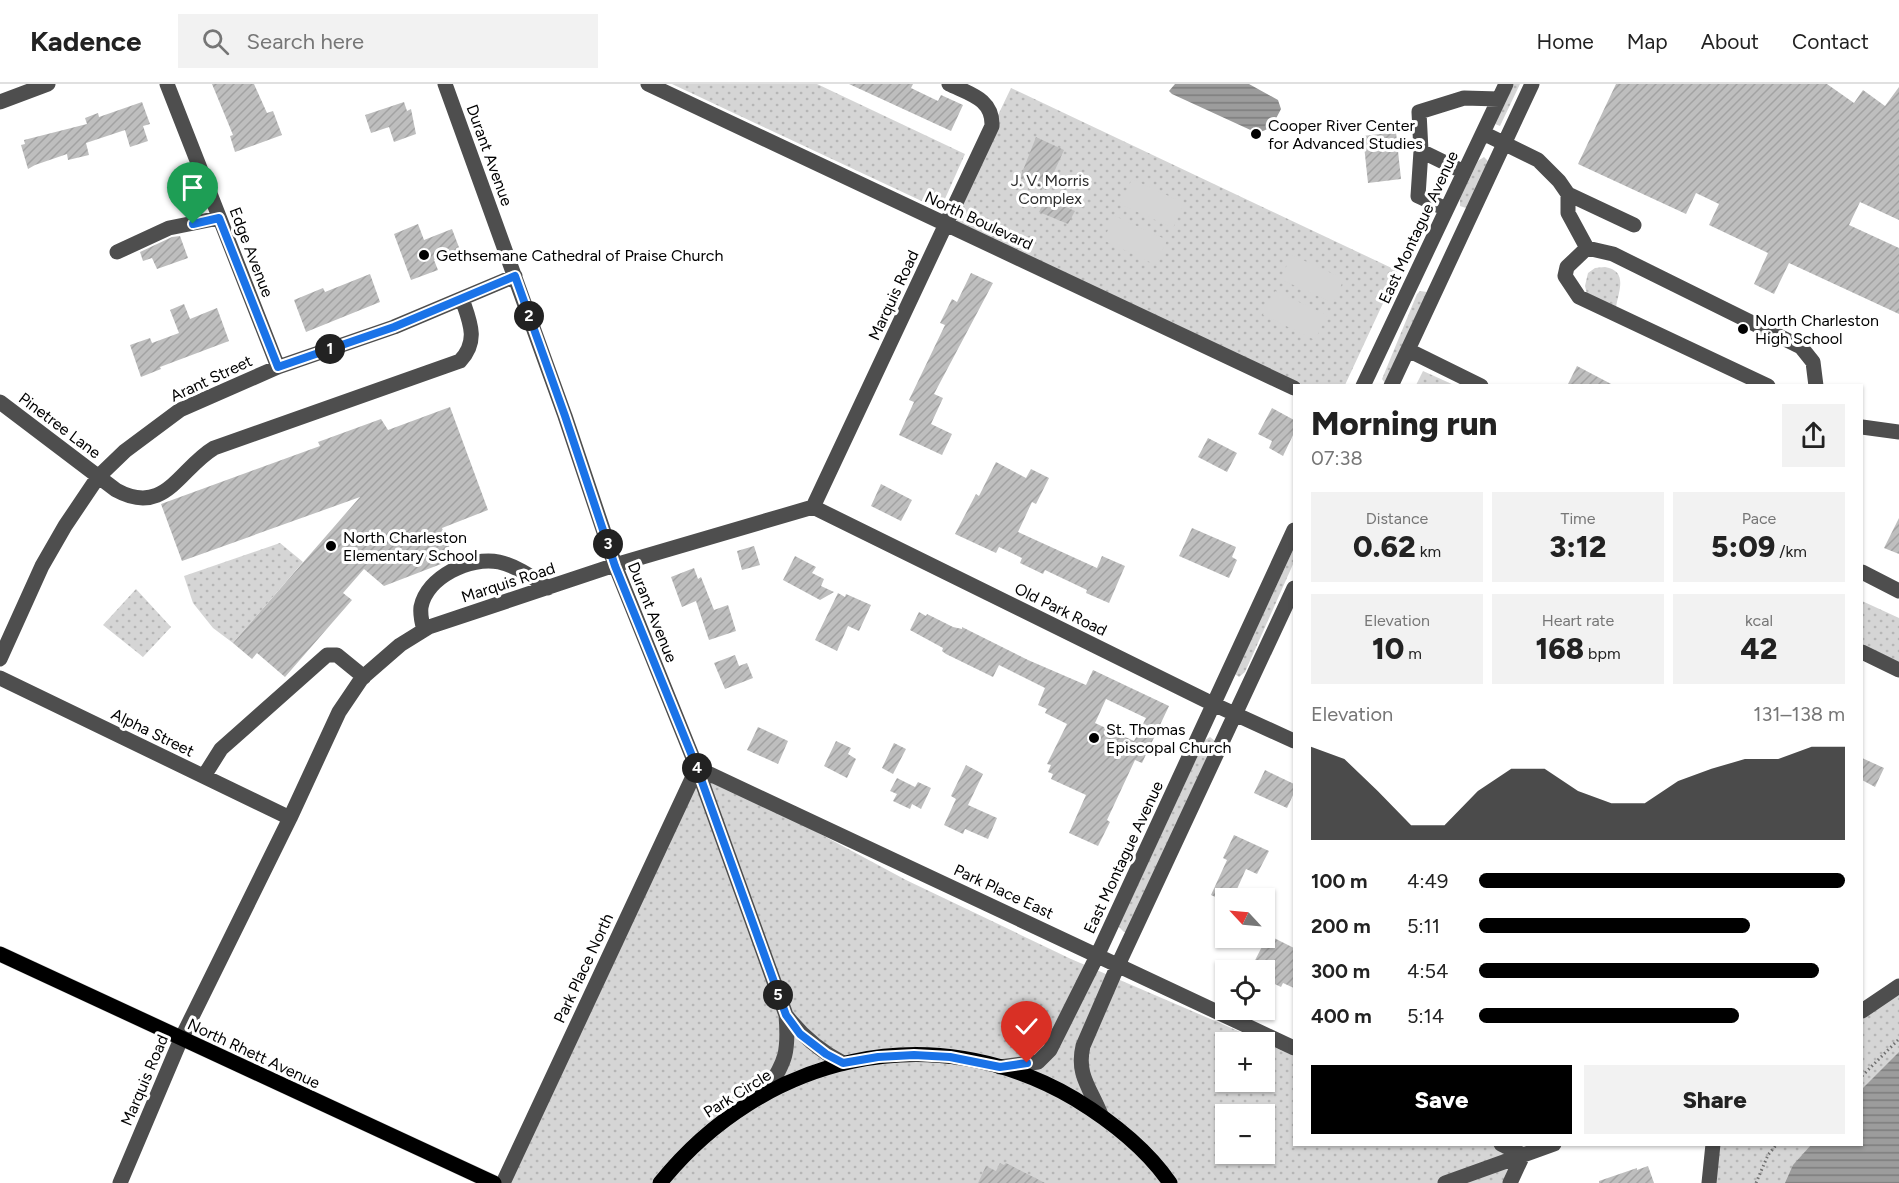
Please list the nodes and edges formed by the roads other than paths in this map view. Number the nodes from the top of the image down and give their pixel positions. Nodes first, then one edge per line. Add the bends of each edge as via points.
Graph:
1 (48, 84) edge
2 (167, 84) edge
3 (445, 84) edge
4 (648, 84) edge
5 (949, 84) edge
6 (1506, 84) edge
7 (1532, 84) edge
8 (1499, 99) junction
9 (0, 102) edge
10 (1483, 133) junction
11 (1504, 143) junction
12 (1421, 151) junction
13 (1464, 172) junction
14 (1568, 194) junction
15 (1446, 208) junction
16 (219, 218) junction
17 (946, 224) junction
18 (1634, 225) dead end
19 (1587, 248) junction
20 (117, 252) dead end
21 (515, 276) junction
22 (462, 299) junction
23 (1408, 350) junction
24 (278, 367) junction
25 (1364, 384) edge
26 (1392, 384) edge
27 (1477, 384) edge
28 (1764, 384) edge
29 (1816, 384) edge
30 (1293, 388) edge
31 (0, 402) edge
32 (1863, 426) edge
33 (1899, 432) edge
34 (98, 477) junction
35 (813, 507) junction
36 (1293, 532) edge
37 (615, 566) junction
38 (1863, 573) edge
39 (548, 588) junction
40 (1293, 590) edge
41 (1899, 591) edge
42 (424, 630) junction
43 (1863, 652) edge
44 (0, 659) edge
45 (1899, 670) edge
46 (364, 677) junction
47 (0, 678) edge
48 (1213, 704) junction
49 (1236, 714) junction
50 (1293, 741) edge
51 (697, 768) junction
52 (204, 776) junction
53 (290, 818) junction
54 (0, 954) edge
55 (1097, 956) junction
56 (1118, 965) junction
57 (1899, 986) edge
58 (1863, 1010) edge
59 (786, 1015) junction
60 (181, 1040) junction
61 (1293, 1048) edge
62 (843, 1063) junction
63 (1000, 1067) junction
64 (766, 1092) junction
65 (1101, 1115) junction
66 (1505, 1146) edge
67 (1548, 1146) edge
68 (1713, 1146) edge
69 (1523, 1155) junction
70 (120, 1183) edge
71 (494, 1183) edge
72 (503, 1183) edge
73 (660, 1183) edge
74 (1170, 1183) edge
75 (1445, 1183) edge
76 (1510, 1183) edge
77 (1709, 1183) edge

1 - 9 street
2 - 16 street, Edge Avenue
3 - 21 street, Durant Avenue
4 - 17 street, North Boulevard
5 - 17 street, Marquis Road via 986,105 992,115 992,126
6 - 8 street, East Montague Avenue
7 - 11 street
8 - 10 street, East Montague Avenue
8 - 12 street via 1464,98 1419,112
10 - 11 street
10 - 13 street, East Montague Avenue
11 - 14 street via 1538,160
11 - 23 street
12 - 13 street
12 - 15 street via 1418,196
13 - 15 street, East Montague Avenue
14 - 18 street
14 - 19 street via 1568,213
15 - 25 street, East Montague Avenue
16 - 20 street via 169,228
16 - 24 street, Edge Avenue
17 - 30 street, North Boulevard
17 - 35 street, Marquis Road
19 - 28 street via 1567,267 1565,276 1579,297
19 - 29 street via 1613,254 1801,347 1813,362
21 - 22 street, Arant Street
21 - 37 street, Durant Avenue
22 - 24 street, Arant Street
22 - 34 street, Pinetree Lane via 473,336 459,361 214,448 196,460 170,489 155,497 124,494
23 - 26 street
23 - 27 street
24 - 34 street, Arant Street via 180,410 125,451
31 - 34 street, Pinetree Lane
32 - 33 street
34 - 44 street, Arant Street via 42,566
35 - 37 street, Marquis Road
35 - 48 street, Old Park Road
36 - 48 street, East Montague Avenue
37 - 39 street, Marquis Road
37 - 51 street, Durant Avenue
38 - 41 street
39 - 42 street, Marquis Road
39 - 42 street via 505,564 473,563 442,578 425,595 421,614
40 - 49 street
42 - 46 street, Marquis Road
43 - 45 street
46 - 52 street via 337,655 327,655 221,749
46 - 53 street, Marquis Road via 339,712
47 - 52 street, Alpha Street
48 - 49 street, Old Park Road
48 - 55 street, East Montague Avenue
49 - 50 street, Old Park Road
49 - 56 street
51 - 55 street, Park Place East
51 - 59 street, Durant Avenue
51 - 72 street, Park Place North
52 - 53 street, Alpha Street
53 - 60 street, Marquis Road
54 - 60 main road, North Rhett Avenue
55 - 56 street, Park Place East
55 - 63 street, East Montague Avenue via 1050,1050 1038,1062
56 - 61 street, Park Place East
56 - 65 street via 1080,1059 1081,1071
57 - 58 street
59 - 62 street, Durant Avenue via 800,1034
59 - 64 street, Durant Avenue via 788,1041 782,1068
60 - 70 street, Marquis Road
60 - 71 main road, North Rhett Avenue
62 - 63 main road, Park Circle via 914,1055
62 - 64 main road, Park Circle
63 - 65 main road, Park Circle via 1053,1086
64 - 73 main road, Park Circle via 704,1135
65 - 74 main road, Park Circle via 1135,1143
66 - 69 street
67 - 69 street
68 - 77 street
69 - 75 street
69 - 76 street

